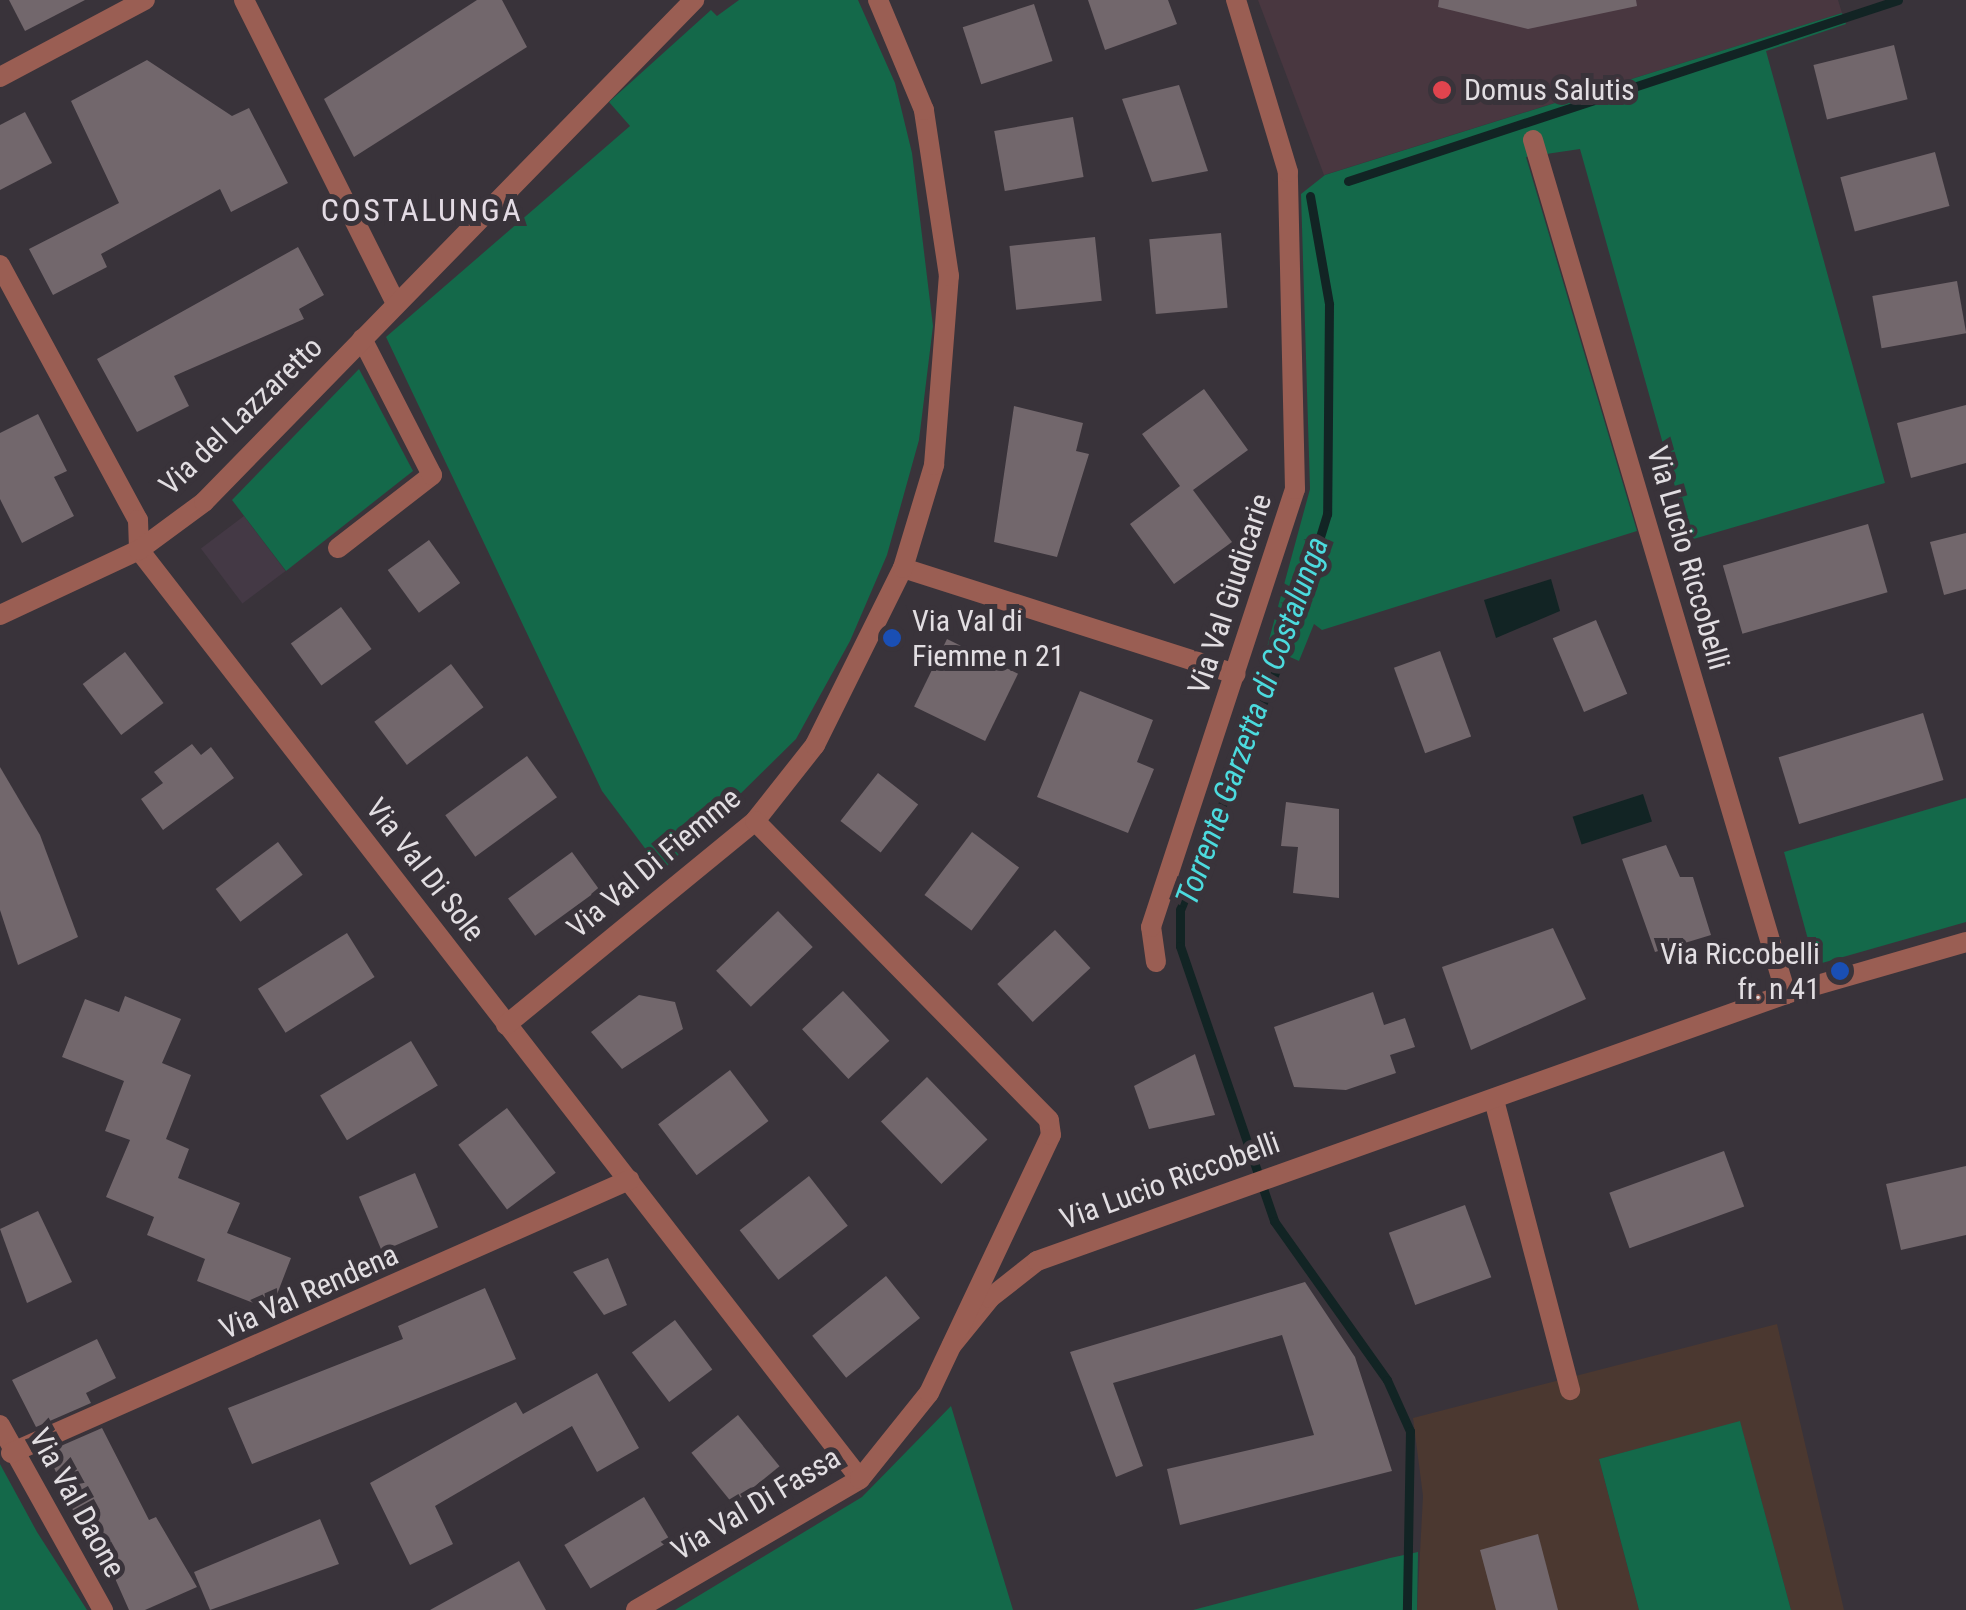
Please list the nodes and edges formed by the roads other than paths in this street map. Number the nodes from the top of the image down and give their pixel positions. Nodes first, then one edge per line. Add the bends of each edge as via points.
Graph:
1 (145, 0) edge
2 (244, 0) edge
3 (694, 0) edge
4 (878, 0) edge
5 (1236, 0) edge
6 (0, 77) edge
7 (1534, 140) dead end
8 (0, 265) edge
9 (396, 303) junction
10 (362, 339) junction
11 (338, 548) dead end
12 (140, 550) junction
13 (903, 568) junction
14 (0, 615) edge
15 (1236, 674) junction
16 (755, 821) junction
17 (1966, 942) edge
18 (1156, 962) dead end
19 (1786, 994) junction
20 (506, 1025) junction
21 (1494, 1100) junction
22 (629, 1180) junction
23 (1009, 1225) junction
24 (1038, 1261) junction
25 (952, 1345) junction
26 (1570, 1390) dead end
27 (0, 1425) edge
28 (11, 1453) junction
29 (860, 1480) junction
30 (103, 1610) edge
31 (636, 1610) edge

1 - 6 street
2 - 9 street
3 - 9 street, Via del Lazzaretto
4 - 13 street, Via Val Di Fiemme via 924,110 948,276 937,447
5 - 15 street, Via Val Giudicarie via 1288,172 1298,310 1295,489
7 - 19 street, Via Lucio Riccobelli
8 - 12 street, Via Val Di Sole via 138,520
9 - 10 street, Via del Lazzaretto
10 - 11 street, Via del Lazzaretto via 432,475
10 - 12 street, Via del Lazzaretto via 204,502
12 - 14 street, Via del Lazzaretto
12 - 20 street, Via Val Di Sole
13 - 15 street
13 - 16 street, Via Val Di Fiemme via 815,746
15 - 18 street, Via Val Giudicarie via 1151,926
16 - 20 street, Via Val Di Fiemme
16 - 23 street, Via Val Di Fassa via 1049,1120 1051,1135
17 - 19 street, Via Lucio Riccobelli
19 - 21 street, Via Lucio Riccobelli
20 - 22 street, Via Val Di Sole
21 - 24 street, Via Lucio Riccobelli
21 - 26 street
22 - 28 street, Via Val Rendena
22 - 29 street, Via Val Di Sole
23 - 24 street via 1014,1250
23 - 25 street, Via Val Di Fassa
24 - 25 street, Via Lucio Riccobelli via 990,1298
25 - 29 street, Via Val Di Fassa via 929,1393
27 - 28 street, Via Val Daone
28 - 30 street, Via Val Daone
29 - 31 street, Via Val Di Fassa

